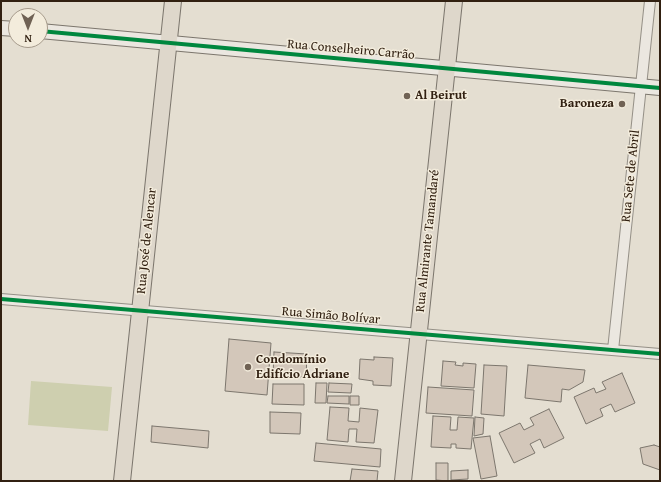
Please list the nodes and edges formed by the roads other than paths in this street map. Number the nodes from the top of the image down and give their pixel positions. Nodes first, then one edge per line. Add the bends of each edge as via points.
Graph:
1 (173, 1) edge
2 (454, 1) edge
3 (650, 1) edge
4 (48, 33) edge
5 (168, 43) junction
6 (447, 68) junction
7 (641, 86) junction
8 (660, 88) edge
9 (1, 299) edge
10 (140, 310) junction
11 (418, 334) junction
12 (612, 350) junction
13 (660, 354) edge
14 (122, 481) edge
15 (403, 481) edge

1 - 5 main road, Rua José de Alencar
2 - 6 main road, Rua Almirante Tamandaré
3 - 7 street, Rua Sete de Abril
4 - 5 street, Rua Conselheiro Carrão
5 - 6 street, Rua Conselheiro Carrão
5 - 10 main road, Rua José de Alencar
6 - 7 street, Rua Conselheiro Carrão
6 - 11 main road, Rua Almirante Tamandaré
7 - 8 street, Rua Conselheiro Carrão
7 - 12 street, Rua Sete de Abril
9 - 10 street, Rua Simão Bolívar
10 - 11 street, Rua Simão Bolívar
10 - 14 main road, Rua José de Alencar
11 - 12 street, Rua Simão Bolívar
11 - 15 main road, Rua Almirante Tamandaré
12 - 13 street, Rua Simão Bolívar

